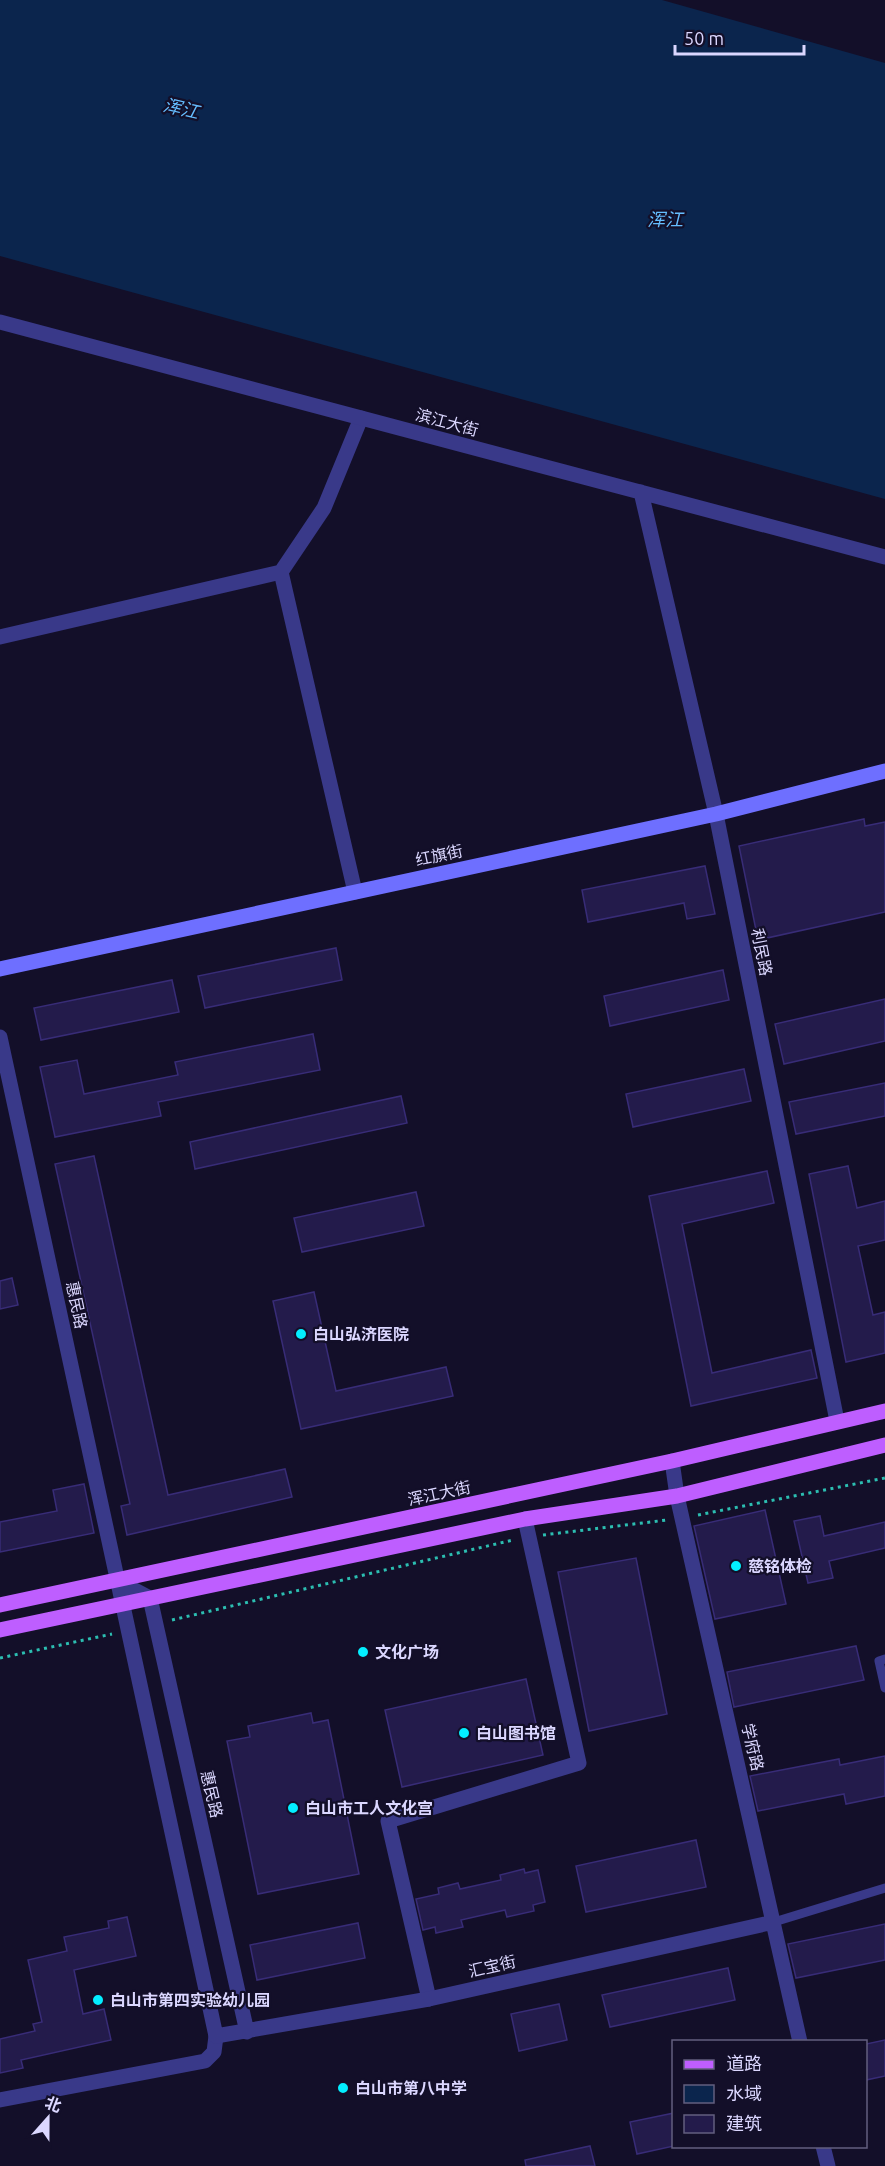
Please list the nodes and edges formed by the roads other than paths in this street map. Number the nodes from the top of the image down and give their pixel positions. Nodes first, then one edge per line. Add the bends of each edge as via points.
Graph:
1 (0, 322) edge
2 (360, 418) junction
3 (641, 492) junction
4 (885, 557) edge
5 (282, 572) junction
6 (0, 637) edge
7 (885, 771) edge
8 (716, 814) junction
9 (355, 892) junction
10 (0, 969) edge
11 (0, 1037) edge
12 (885, 1411) edge
13 (837, 1422) junction
14 (885, 1445) edge
15 (672, 1461) junction
16 (677, 1496) junction
17 (525, 1519) junction
18 (118, 1581) junction
19 (150, 1598) junction
20 (123, 1604) junction
21 (0, 1605) edge
22 (0, 1630) edge
23 (885, 1659) edge
24 (885, 1688) edge
25 (885, 1888) edge
26 (774, 1922) junction
27 (429, 1999) junction
28 (246, 2032) junction
29 (216, 2036) junction
30 (800, 2040) edge
31 (0, 2100) edge
32 (824, 2148) edge
33 (828, 2166) edge

1 - 2 street, 滨江大街
2 - 3 street, 滨江大街
2 - 5 street via 324,508
3 - 4 street, 滨江大街
3 - 8 street, 利民路
5 - 6 street
5 - 9 street
7 - 8 main road, 红旗街
8 - 9 main road, 红旗街
8 - 13 street, 利民路
9 - 10 main road, 红旗街
11 - 18 street, 惠民路
12 - 13 main road, 浑江大街
13 - 15 main road, 浑江大街
14 - 16 main road
15 - 16 street, 学府路
15 - 18 main road, 浑江大街
16 - 17 main road
16 - 26 street, 学府路
17 - 19 main road
17 - 27 street via 579,1763 387,1821
18 - 19 street
18 - 20 street, 惠民路
18 - 21 main road, 浑江大街
19 - 20 main road
19 - 28 street, 惠民路
20 - 22 main road
20 - 29 street, 惠民路
23 - 24 lane via 879,1661
25 - 26 lane
26 - 27 street, 汇宝街
26 - 30 street, 学府路
27 - 28 street, 汇宝街
28 - 29 street, 汇宝街
29 - 31 street via 214,2052 205,2061
32 - 33 street

